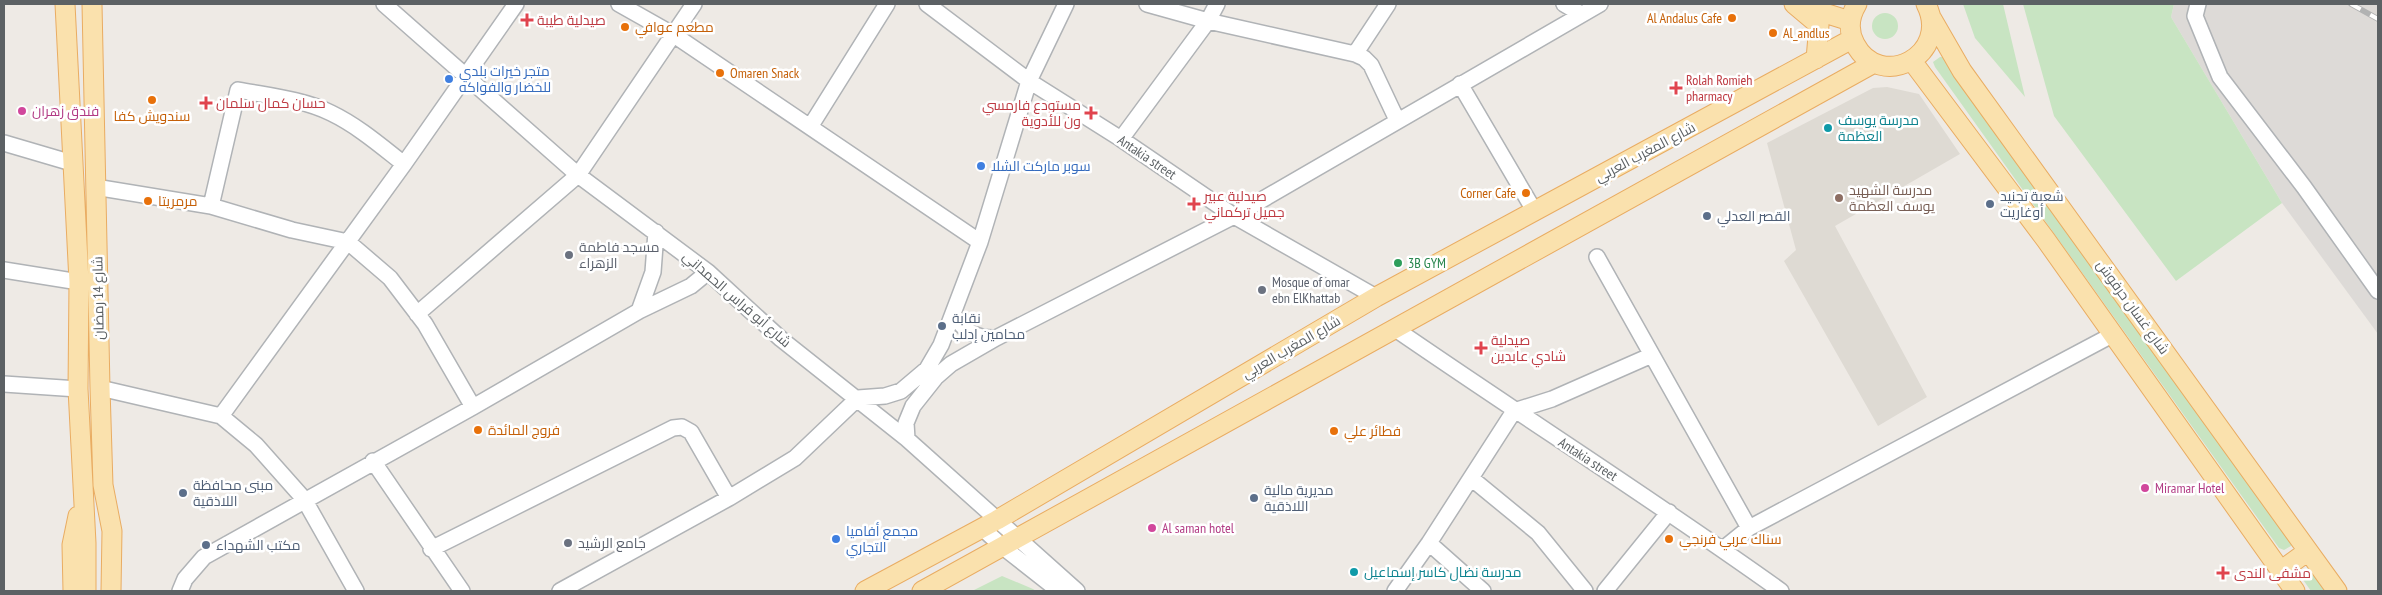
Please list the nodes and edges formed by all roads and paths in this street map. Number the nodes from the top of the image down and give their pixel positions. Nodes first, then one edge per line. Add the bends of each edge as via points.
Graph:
1 (65, 4) edge
2 (92, 4) edge
3 (384, 4) edge
4 (516, 4) edge
5 (619, 4) edge
6 (694, 4) edge
7 (887, 4) edge
8 (927, 4) edge
9 (1066, 4) edge
10 (1147, 4) edge
11 (1217, 4) edge
12 (1388, 4) edge
13 (1564, 4) edge
14 (1600, 4) edge
15 (1794, 4) edge
16 (2198, 4) edge
17 (1929, 12) edge
18 (1581, 14) junction
19 (1208, 21) junction
20 (1853, 21) edge
21 (674, 35) junction
22 (1355, 54) junction
23 (1816, 60) junction
24 (1912, 61) junction
25 (1874, 63) junction
26 (466, 76) junction
27 (1029, 81) junction
28 (1460, 84) junction
29 (1397, 120) junction
30 (810, 127) junction
31 (1121, 139) junction
32 (4, 143) edge
33 (72, 163) junction
34 (404, 164) junction
35 (578, 175) junction
36 (96, 187) junction
37 (211, 206) junction
38 (1535, 212) junction
39 (1234, 216) junction
40 (656, 232) junction
41 (348, 242) junction
42 (980, 242) junction
43 (1596, 257) dead end
44 (4, 270) edge
45 (708, 272) junction
46 (79, 282) junction
47 (2378, 291) edge
48 (1376, 297) junction
49 (639, 310) junction
50 (417, 314) junction
51 (953, 314) junction
52 (1394, 328) junction
53 (2112, 334) junction
54 (996, 338) junction
55 (1652, 355) junction
56 (4, 384) edge
57 (100, 388) junction
58 (78, 389) junction
59 (858, 398) junction
60 (473, 407) junction
61 (1514, 411) junction
62 (221, 416) junction
63 (906, 439) junction
64 (373, 462) junction
65 (1471, 478) junction
66 (103, 485) junction
67 (83, 490) junction
68 (729, 498) junction
69 (304, 499) junction
70 (1669, 512) junction
71 (990, 524) junction
72 (1749, 528) junction
73 (1010, 543) junction
74 (1429, 543) junction
75 (431, 549) junction
76 (1723, 549) junction
77 (2308, 551) junction
78 (2282, 570) junction
79 (72, 591) edge
80 (86, 591) edge
81 (111, 591) edge
82 (120, 591) edge
83 (180, 591) edge
84 (356, 591) edge
85 (462, 591) edge
86 (560, 591) edge
87 (865, 591) edge
88 (922, 591) edge
89 (1059, 591) edge
90 (1077, 591) edge
91 (1395, 591) edge
92 (1483, 591) edge
93 (1586, 591) edge
94 (1604, 591) edge
95 (1781, 591) edge
96 (2295, 591) edge
97 (2337, 591) edge

1 - 33 main road, شارع 14 رمضان
2 - 36 main road, شارع 14 رمضان
3 - 26 street, شارع أبو فراس الحمداني
4 - 26 street
5 - 21 street
6 - 21 street
7 - 30 street
8 - 27 street, Antakia street
9 - 27 street
10 - 19 street
11 - 19 street
12 - 22 street
13 - 18 street
14 - 18 street
15 - 20 main road
15 - 23 main road via 1819,25
16 - 47 street via 2195,16 2220,77
17 - 24 main road via 1932,32 1928,43
17 - 77 main road, شارع غسان حرفوش via 1962,71
18 - 28 street
19 - 22 street
19 - 31 street
20 - 23 main road, شارع المغرب العربي
20 - 25 main road via 1858,49
21 - 30 street
21 - 35 street
22 - 29 street via 1371,65
23 - 38 main road, شارع المغرب العربي
24 - 25 main road via 1893,66
24 - 53 main road
25 - 52 main road
26 - 34 street
26 - 35 street, شارع أبو فراس الحمداني
27 - 31 street, Antakia street
27 - 42 street
28 - 29 street
28 - 38 street
29 - 39 street
30 - 42 street
31 - 39 street, Antakia street
32 - 33 street
33 - 46 main road, شارع 14 رمضان
34 - 37 street via 332,113 305,103 238,90
34 - 41 street
35 - 40 street, شارع أبو فراس الحمداني
35 - 50 street
36 - 37 street
36 - 57 main road, شارع 14 رمضان
37 - 41 street via 292,230
38 - 48 main road, شارع المغرب العربي
39 - 48 street, Antakia street
39 - 54 street
40 - 45 street, شارع أبو فراس الحمداني
40 - 49 street via 653,272
41 - 50 street via 390,278
41 - 62 street
42 - 51 street
43 - 55 street
44 - 46 street
45 - 49 street via 691,286
45 - 59 street, شارع أبو فراس الحمداني via 781,338
46 - 58 main road, شارع 14 رمضان
48 - 71 main road, شارع المغرب العربي
49 - 60 street
50 - 60 street via 436,340
51 - 54 street via 960,325 973,335
51 - 59 street via 928,369 917,379 901,391
52 - 61 street, Antakia street
52 - 73 main road
53 - 72 street
53 - 78 main road
54 - 63 street via 951,364 936,377 913,406 906,423
55 - 61 street via 1552,399
55 - 72 street
56 - 58 street
57 - 62 street
57 - 66 main road, شارع 14 رمضان
58 - 67 main road, شارع 14 رمضان
59 - 63 street, شارع أبو فراس الحمداني
59 - 68 street via 796,458
60 - 64 street
61 - 65 street
61 - 70 street, Antakia street
62 - 69 street via 256,445
63 - 71 street, شارع أبو فراس الحمداني
64 - 69 street
64 - 75 street
65 - 74 street
65 - 93 street via 1538,533
66 - 81 main road, شارع 14 رمضان via 112,531
66 - 82 main road via 122,542
67 - 79 main road via 72,545
67 - 80 main road, شارع 14 رمضان
68 - 75 street via 691,432 682,427 673,428
68 - 86 street
69 - 83 street via 204,557 185,578
69 - 84 street
70 - 76 street, Antakia street
70 - 94 street
71 - 73 street, شارع أبو فراس الحمداني
71 - 87 main road, شارع المغرب العربي
72 - 76 street
73 - 88 main road
73 - 89 street
73 - 90 street
74 - 91 street
74 - 92 street
75 - 85 street
76 - 95 street, Antakia street
77 - 78 main road
77 - 97 main road, شارع غسان حرفوش
78 - 96 main road

